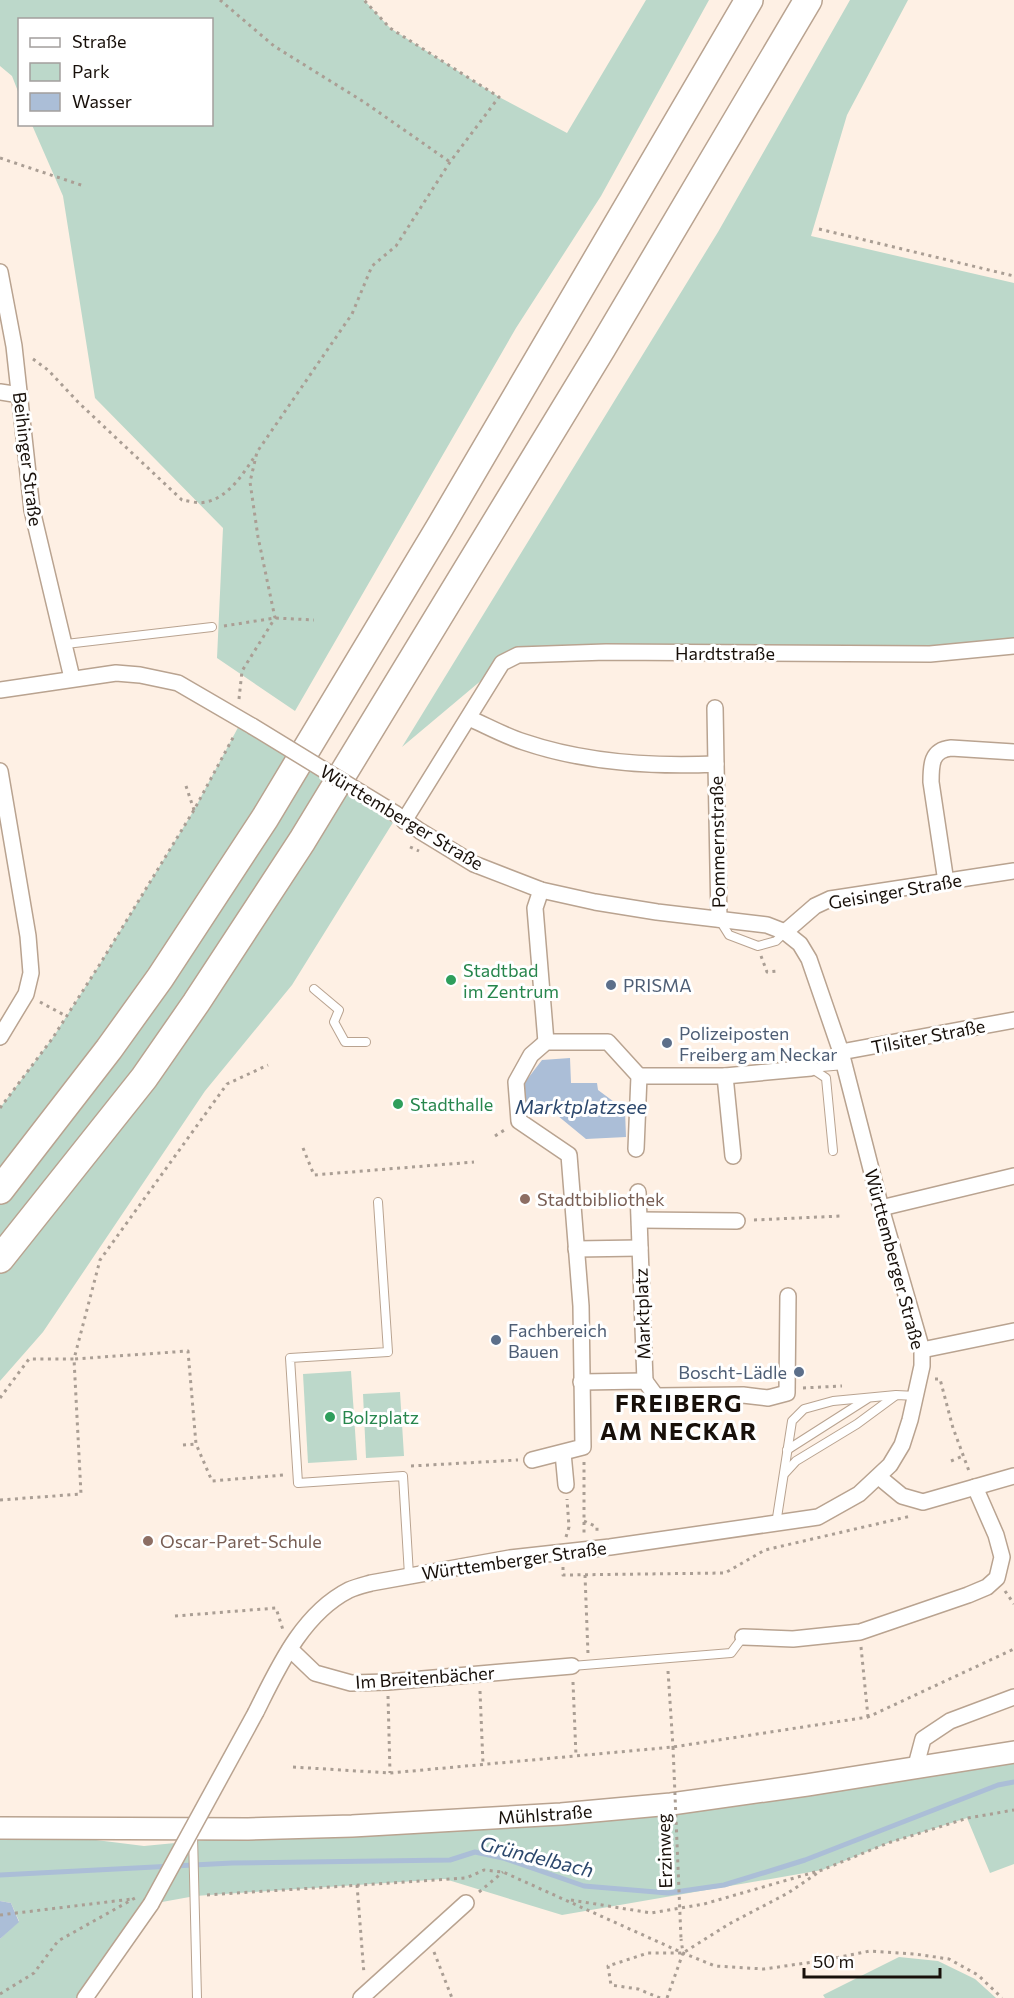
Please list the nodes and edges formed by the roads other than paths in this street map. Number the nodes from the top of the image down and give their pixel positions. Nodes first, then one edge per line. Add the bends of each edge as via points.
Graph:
1 (749, 0) edge
2 (808, 0) edge
3 (0, 272) edge
4 (0, 392) edge
5 (20, 395) junction
6 (212, 627) road end
7 (66, 644) junction
8 (1014, 646) edge
9 (72, 678) junction
10 (0, 690) edge
11 (715, 708) dead end
12 (469, 718) junction
13 (1014, 753) edge
14 (716, 764) junction
15 (0, 771) edge
16 (400, 817) junction
17 (1014, 871) edge
18 (946, 882) junction
19 (541, 890) junction
20 (719, 920) junction
21 (785, 932) junction
22 (314, 989) dead end
23 (1014, 1020) edge
24 (0, 1037) edge
25 (366, 1042) dead end
26 (546, 1042) junction
27 (843, 1058) junction
28 (811, 1068) junction
29 (639, 1076) junction
30 (725, 1076) junction
31 (636, 1149) dead end
32 (833, 1151) dead end
33 (733, 1156) dead end
34 (1014, 1176) edge
35 (0, 1190) edge
36 (638, 1192) dead end
37 (378, 1202) dead end
38 (881, 1208) junction
39 (639, 1220) junction
40 (737, 1221) road end
41 (639, 1248) junction
42 (576, 1249) junction
43 (0, 1259) edge
44 (788, 1296) dead end
45 (1014, 1331) edge
46 (922, 1350) junction
47 (645, 1381) junction
48 (581, 1382) junction
49 (896, 1395) junction
50 (916, 1396) junction
51 (869, 1399) junction
52 (787, 1450) junction
53 (563, 1453) junction
54 (532, 1460) road end
55 (784, 1474) junction
56 (1014, 1476) edge
57 (879, 1478) junction
58 (566, 1485) road end
59 (975, 1487) junction
60 (776, 1524) junction
61 (409, 1575) junction
62 (743, 1637) joint
63 (290, 1649) junction
64 (572, 1666) joint
65 (1014, 1697) edge
66 (1014, 1752) edge
67 (915, 1769) junction
68 (0, 1828) edge
69 (193, 1838) junction
70 (466, 1902) road end
71 (363, 1996) edge
72 (85, 1998) edge
73 (197, 1998) edge

1 - 35 highway via 446,518 265,818 160,978
2 - 43 highway via 302,841 144,1078
3 - 5 street, Beihinger Straße
4 - 5 street
5 - 7 street, Beihinger Straße via 32,510
6 - 7 lane
7 - 9 street, Beihinger Straße
8 - 12 street, Hardtstraße via 930,654 518,655 502,663
9 - 10 street, Württemberger Straße
9 - 16 street, Württemberger Straße, bridge via 116,673 178,683
11 - 14 street, Pommernstraße
12 - 14 street, Pommernstraße via 524,742 585,759 664,766
12 - 16 street
13 - 18 street via 951,748 935,754 931,782
14 - 20 street, Pommernstraße
15 - 24 street via 31,973 26,994
16 - 19 street, Württemberger Straße via 474,864
17 - 18 street, Geisinger Straße
18 - 21 street, Geisinger Straße via 830,899 815,906
19 - 20 street, Württemberger Straße
19 - 26 street via 535,908
20 - 21 street, Württemberger Straße via 759,923
20 - 21 lane via 729,935 758,946 776,941
21 - 27 street, Württemberger Straße via 800,944 809,959
22 - 25 lane via 339,1010 334,1022 345,1042
23 - 27 street, Tilsiter Straße
26 - 29 street via 608,1042
26 - 42 street via 531,1056 516,1082 519,1121 569,1155
27 - 28 lane
27 - 38 street, Württemberger Straße
28 - 30 street
28 - 32 lane via 826,1078
29 - 30 street
29 - 31 street
30 - 33 street
34 - 38 street
36 - 39 street, Marktplatz
37 - 61 lane via 388,1352 290,1358 298,1483 403,1476
38 - 46 street, Württemberger Straße
39 - 40 street
39 - 41 street, Marktplatz
41 - 42 street, Marktplatz
41 - 47 street, Marktplatz
42 - 48 street
44 - 47 street, Marktplatz via 787,1393 768,1398 656,1396
45 - 46 street
46 - 50 street, Württemberger Straße
47 - 48 street, Marktplatz
48 - 53 street via 583,1447
49 - 50 lane
49 - 51 lane
49 - 55 lane via 796,1461
50 - 57 street, Württemberger Straße via 902,1445
51 - 52 lane
51 - 52 lane via 833,1401 804,1409 792,1420
52 - 55 lane
53 - 54 street
53 - 58 street
55 - 60 lane
56 - 59 street
57 - 59 street via 902,1496 923,1502
57 - 60 street, Württemberger Straße via 859,1494 818,1516
59 - 62 street via 1002,1557 997,1578 987,1587 860,1632 793,1639
60 - 61 street, Württemberger Straße
61 - 63 street, Württemberger Straße via 349,1590 306,1626
62 - 64 lane via 731,1653
63 - 64 street, Im Breitenbächer via 315,1673 351,1683
63 - 72 street, Württemberger Straße, bridge via 148,1901
65 - 67 street via 950,1721 923,1739
66 - 67 main road, Mühlstraße
67 - 69 main road, Mühlstraße via 671,1804
68 - 69 main road, Mühlstraße
69 - 73 lane
70 - 71 street

